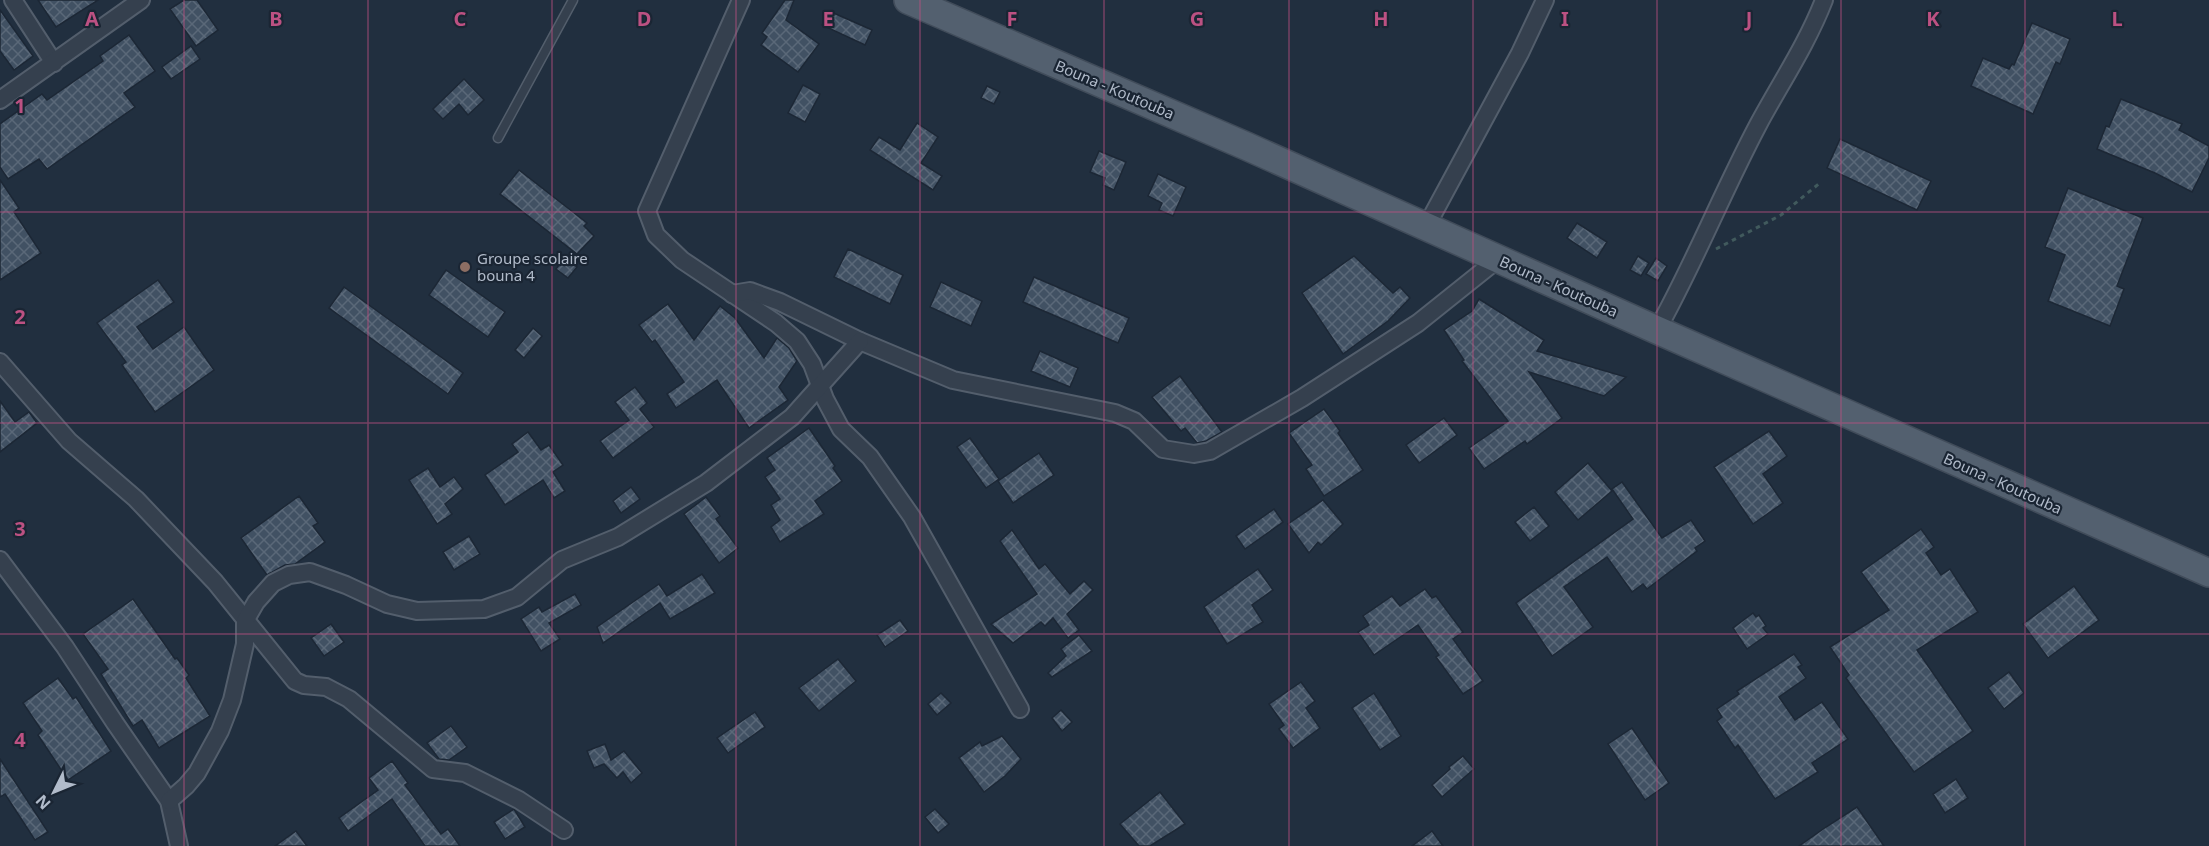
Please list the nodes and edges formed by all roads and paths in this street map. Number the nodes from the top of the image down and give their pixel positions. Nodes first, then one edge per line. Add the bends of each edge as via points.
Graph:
1 (13, 0) edge
2 (141, 0) edge
3 (573, 0) edge
4 (741, 0) edge
5 (908, 0) edge
6 (1545, 0) edge
7 (1824, 0) edge
8 (54, 63) junction
9 (0, 100) edge
10 (498, 138) dead end
11 (1821, 182) dead end
12 (1426, 227) junction
13 (1498, 259) junction
14 (1693, 261) junction
15 (732, 294) junction
16 (1657, 330) junction
17 (860, 341) junction
18 (0, 362) edge
19 (820, 387) junction
20 (0, 560) edge
21 (2209, 573) edge
22 (245, 621) junction
23 (1020, 709) dead end
24 (169, 801) junction
25 (564, 830) dead end
26 (179, 846) edge

1 - 8 street
2 - 8 street
3 - 10 lane
4 - 15 street via 647,211 656,235 682,260
5 - 12 main road, Bouna - Koutouba via 941,10
6 - 12 street
7 - 14 street
8 - 9 street
11 - 14 path via 1781,215
12 - 13 main road, Bouna - Koutouba
13 - 16 main road, Bouna - Koutouba
13 - 17 street via 1418,323 1302,398 1210,451 1194,454 1163,449 1134,421 1115,413 953,380
14 - 16 street
15 - 17 street via 750,291 780,302
15 - 19 street via 797,341 812,364
16 - 21 main road, Bouna - Koutouba
17 - 19 street
18 - 22 street via 69,441 136,499 183,548
19 - 22 street via 792,417 706,483 618,537 562,560 517,597 484,609 417,611 387,604 310,572 273,583
19 - 23 street via 841,429 870,457 912,517
20 - 24 street
22 - 24 street via 245,644 220,731 197,773
22 - 25 street via 295,681 326,687 349,699 434,769 465,773 519,800
24 - 26 street

